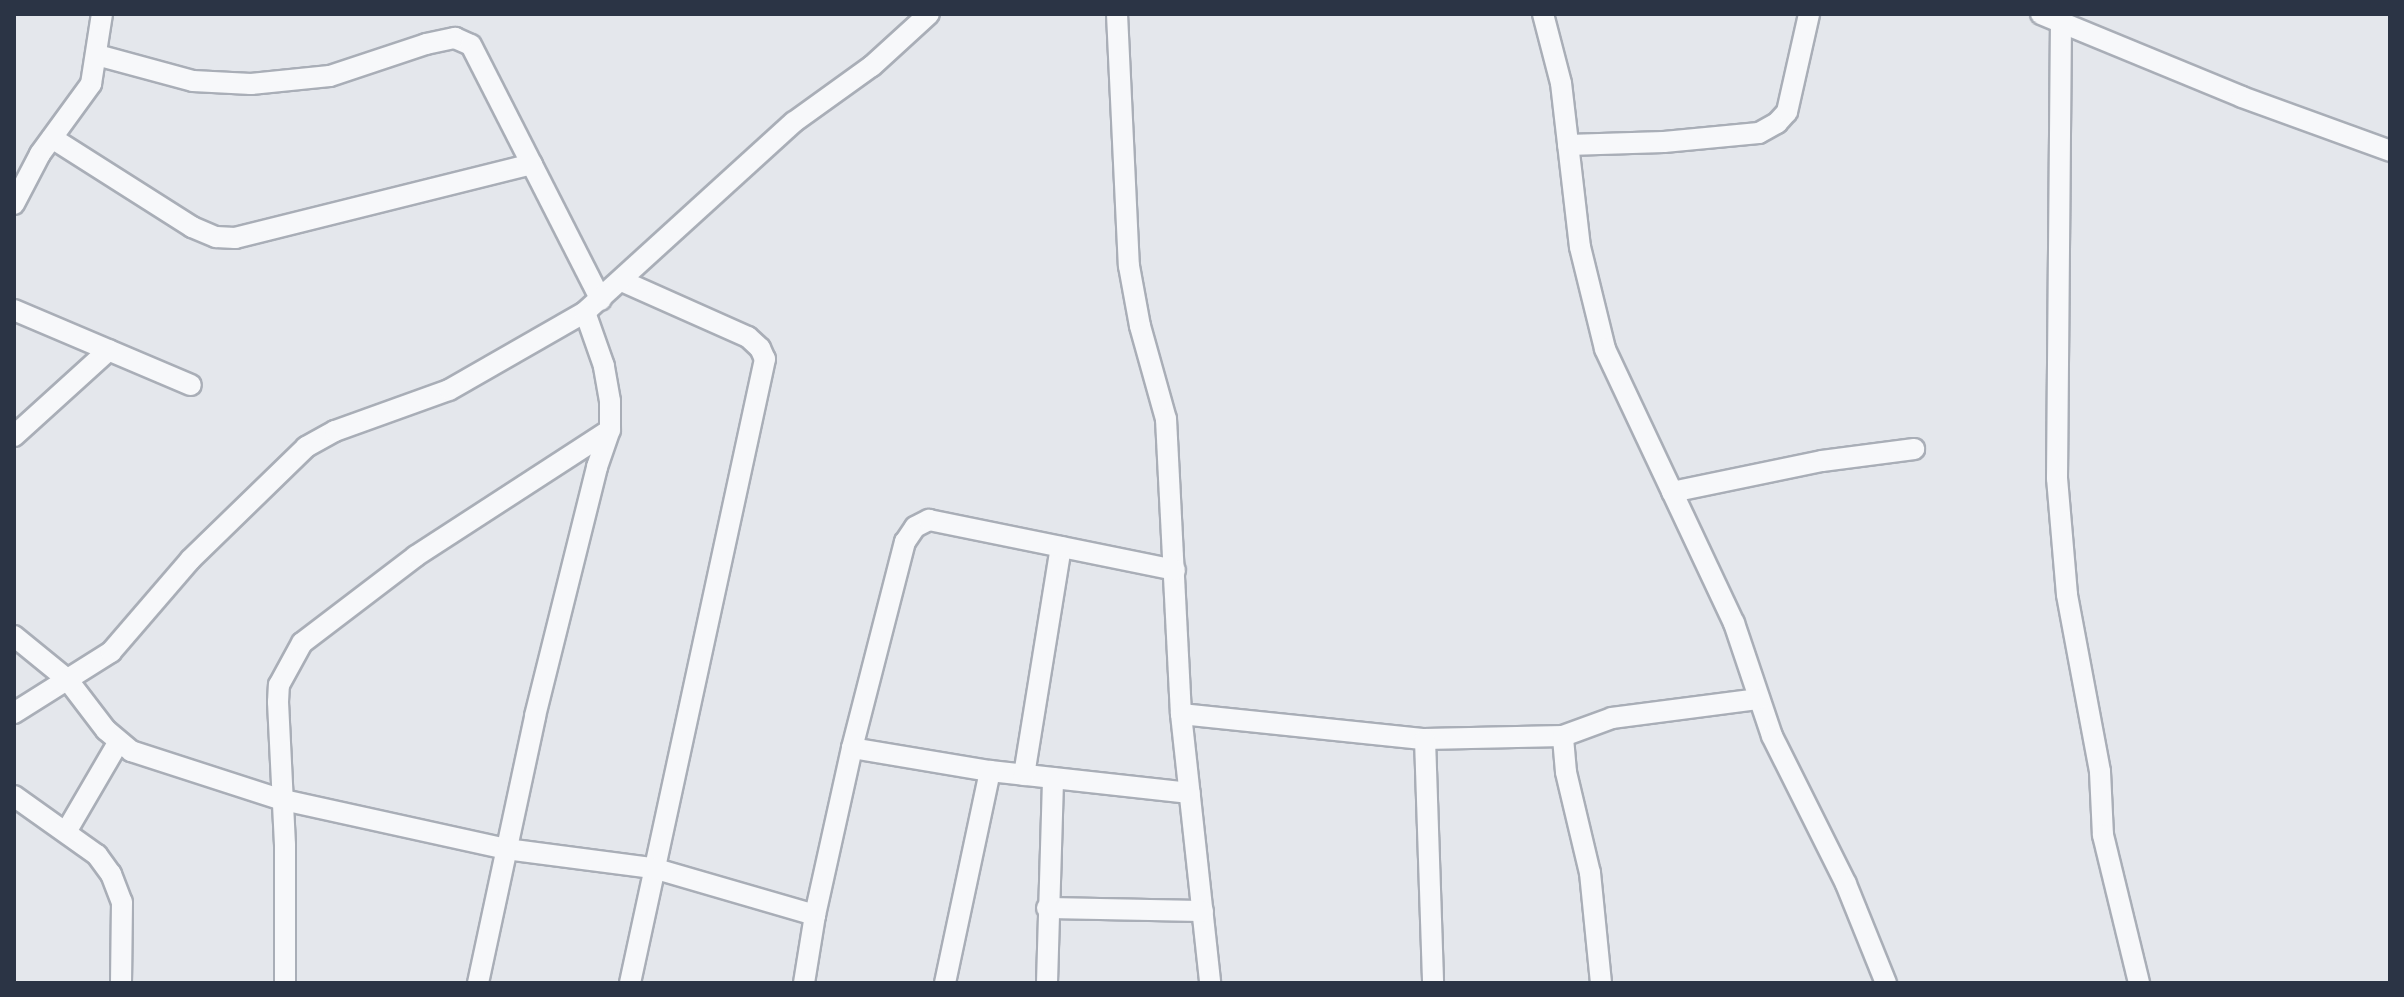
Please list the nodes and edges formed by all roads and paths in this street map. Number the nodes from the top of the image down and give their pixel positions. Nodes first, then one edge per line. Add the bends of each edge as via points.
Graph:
1 (102, 14) edge
2 (929, 14) edge
3 (1117, 14) edge
4 (1543, 14) edge
5 (1809, 14) edge
6 (2041, 14) edge
7 (2061, 20) junction
8 (97, 55) junction
9 (52, 138) junction
10 (1568, 145) junction
11 (2390, 151) edge
12 (532, 164) junction
13 (14, 204) edge
14 (622, 281) junction
15 (593, 306) junction
16 (14, 310) edge
17 (109, 350) junction
18 (191, 385) dead end
19 (610, 430) junction
20 (14, 436) edge
21 (1914, 449) dead end
22 (1672, 492) junction
23 (1061, 547) junction
24 (1175, 570) junction
25 (14, 636) edge
26 (67, 679) junction
27 (1759, 699) junction
28 (14, 713) edge
29 (1181, 714) junction
30 (1563, 736) junction
31 (1425, 739) junction
32 (118, 743) junction
33 (852, 748) junction
34 (990, 771) junction
35 (1024, 775) junction
36 (1053, 778) junction
37 (1190, 793) junction
38 (14, 796) edge
39 (283, 800) junction
40 (66, 832) junction
41 (506, 849) junction
42 (653, 868) junction
43 (1047, 908) junction
44 (1203, 911) junction
45 (815, 915) junction
46 (121, 983) edge
47 (285, 983) edge
48 (478, 983) edge
49 (630, 983) edge
50 (804, 983) edge
51 (945, 983) edge
52 (1047, 983) edge
53 (1210, 983) edge
54 (1433, 983) edge
55 (1601, 983) edge
56 (1886, 983) edge
57 (2139, 983) edge

1 - 8 street
2 - 14 street via 872,66 794,122
3 - 24 street via 1129,266 1166,419
4 - 10 street via 1561,83
5 - 10 street via 1787,112 1759,133
6 - 7 street
7 - 11 street via 2242,97
7 - 57 street via 2057,478 2067,595 2100,772 2103,835
8 - 9 street via 91,84
8 - 12 street via 193,81 251,84 330,76 455,38 471,45
9 - 12 street via 216,237 235,238
9 - 13 street
10 - 22 street via 1580,247 1597,323
12 - 15 street
14 - 15 street
14 - 42 street via 748,337 765,359
15 - 19 street
15 - 26 street via 449,390 335,431 306,447 190,560 111,652
16 - 17 street
17 - 18 street
17 - 20 street
19 - 39 street via 416,556 302,643 279,685
19 - 41 street
21 - 22 street via 1822,461
22 - 27 street via 1734,623
23 - 24 street
23 - 33 street via 929,520 915,527 905,542
23 - 35 street
24 - 29 street
25 - 26 street
26 - 28 street
26 - 32 street
27 - 30 street via 1612,718
27 - 56 street
29 - 31 street
29 - 37 street
30 - 31 street
30 - 55 street via 1566,772 1590,873
31 - 54 street
32 - 39 street
32 - 40 street
33 - 34 street
33 - 45 street
34 - 35 street
34 - 51 street
35 - 36 street
36 - 37 street
36 - 43 street
37 - 44 street
38 - 40 street
39 - 41 street
39 - 47 street
40 - 46 street via 97,855 122,902
41 - 42 street
41 - 48 street
42 - 45 street
42 - 49 street
43 - 44 street
43 - 52 street
44 - 53 street
45 - 50 street

